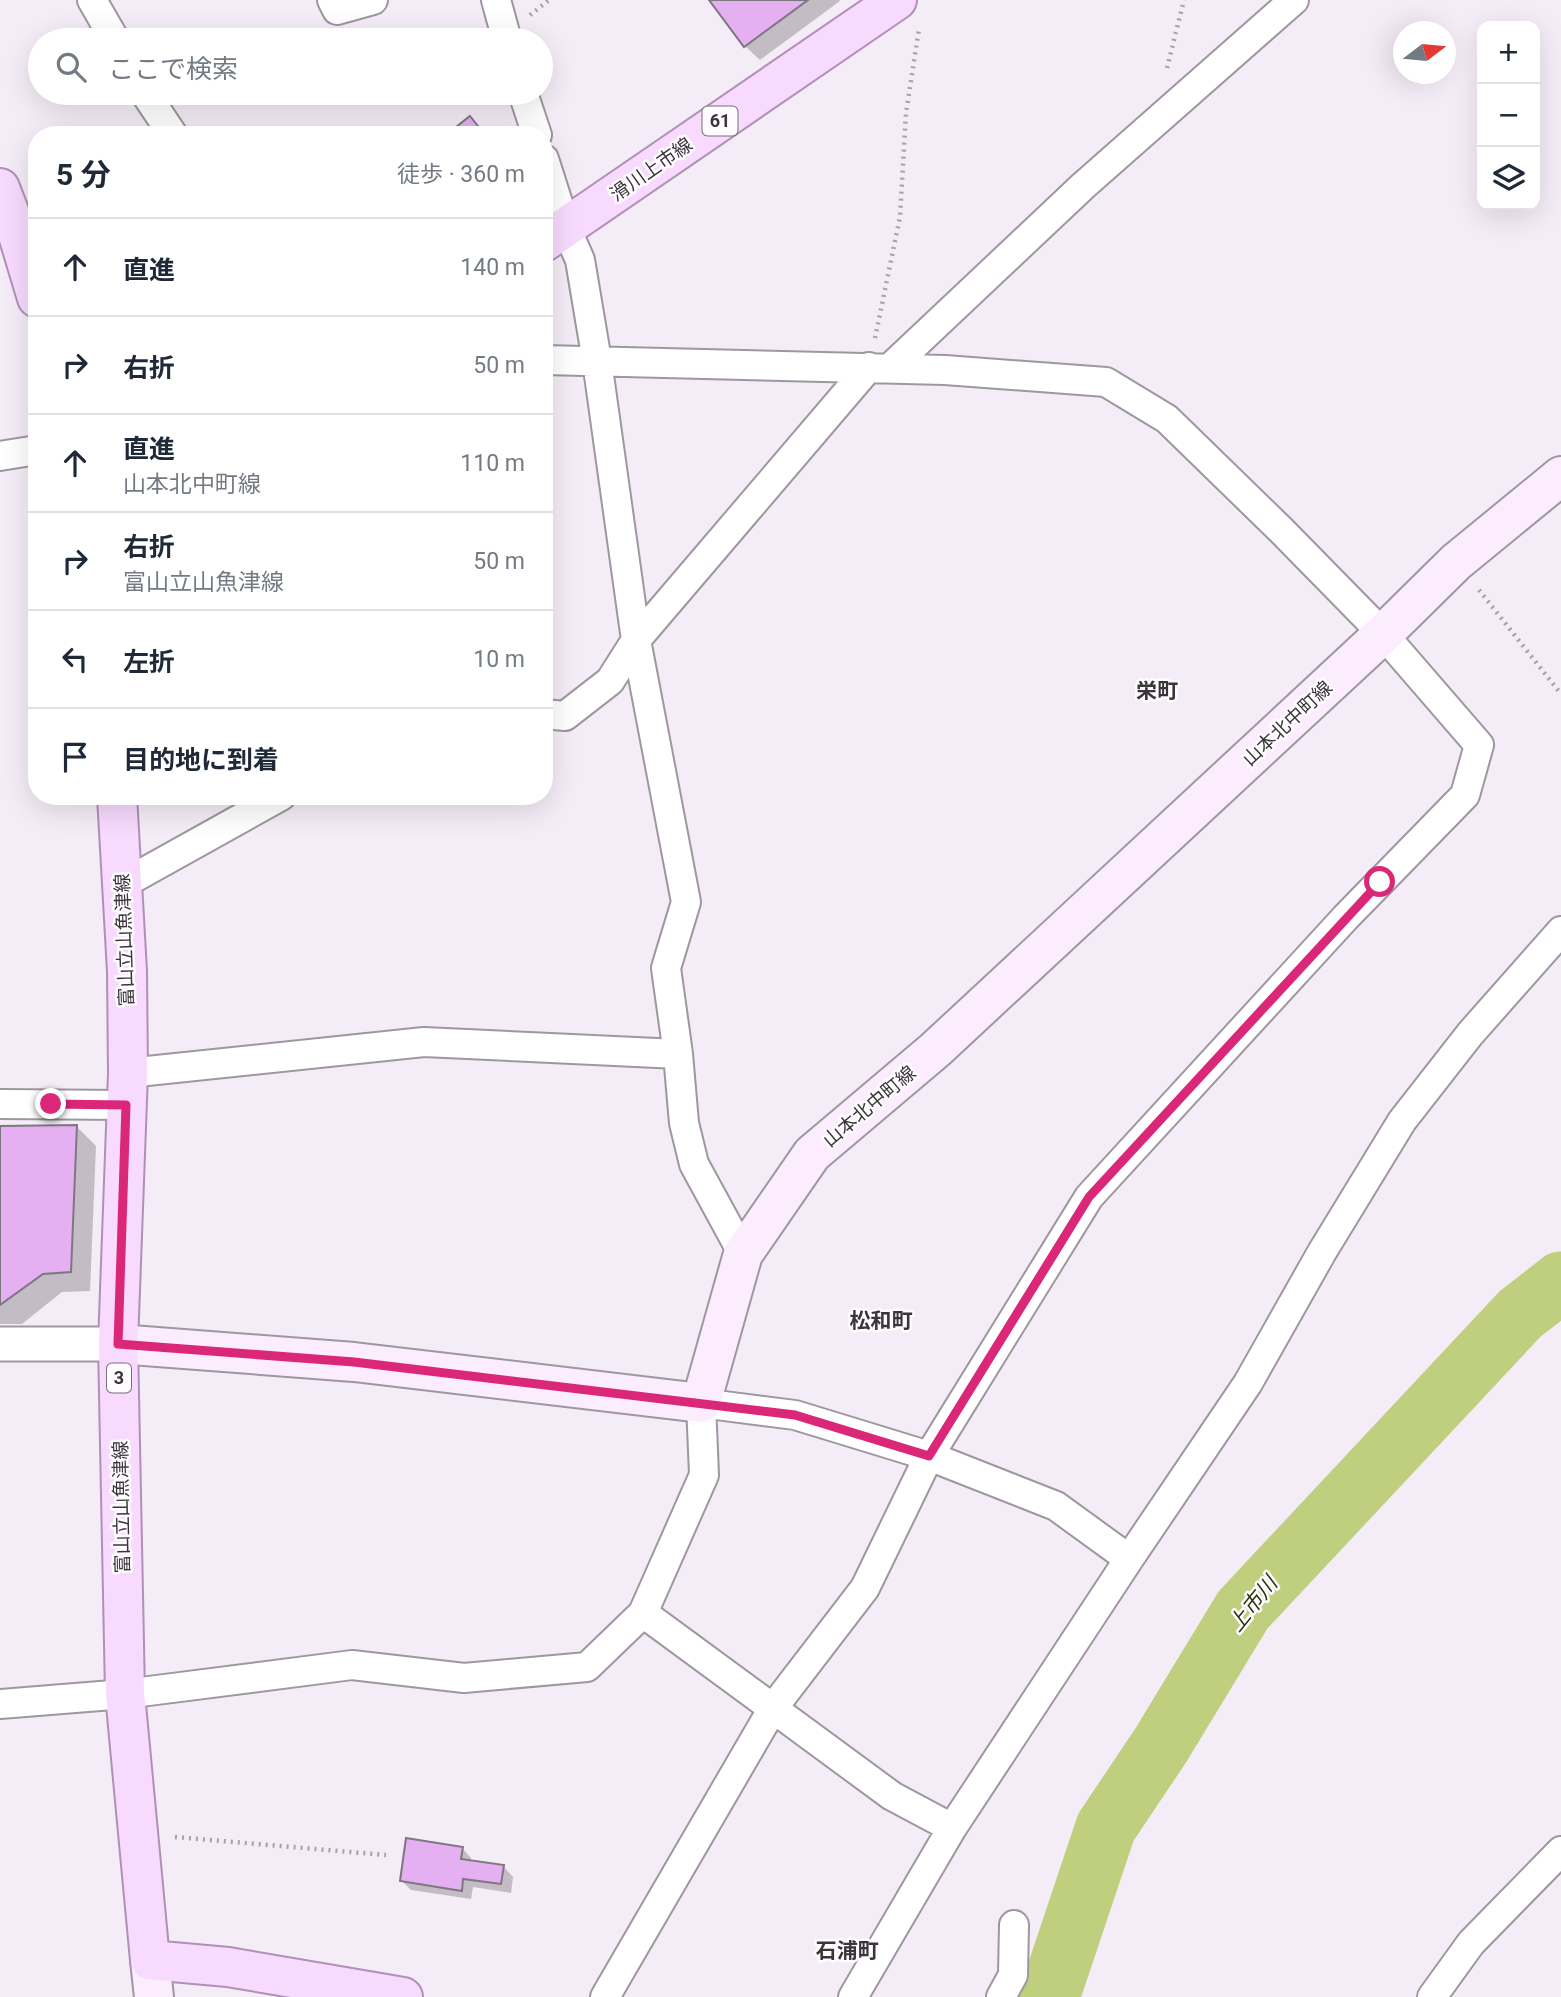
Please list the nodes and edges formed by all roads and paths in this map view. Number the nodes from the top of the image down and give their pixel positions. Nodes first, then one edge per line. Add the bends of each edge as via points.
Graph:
1 (92, 0) edge
2 (332, 0) edge
3 (373, 0) edge
4 (496, 0) edge
5 (1184, 0) edge
6 (1294, 0) edge
7 (908, 13) edge
8 (108, 28) edge
9 (504, 28) edge
10 (153, 105) edge
11 (527, 105) edge
12 (1153, 124) junction
13 (167, 126) edge
14 (534, 126) edge
15 (0, 188) edge
16 (555, 235) edge
17 (28, 268) edge
18 (553, 360) edge
19 (597, 361) junction
20 (880, 368) junction
21 (28, 451) edge
22 (0, 456) edge
23 (1561, 476) edge
24 (1457, 562) junction
25 (1383, 634) junction
26 (636, 640) junction
27 (1561, 694) edge
28 (553, 715) edge
29 (118, 805) edge
30 (265, 805) edge
31 (123, 884) junction
32 (1561, 931) edge
33 (678, 1054) junction
34 (127, 1089) junction
35 (0, 1104) edge
36 (743, 1254) junction
37 (0, 1344) edge
38 (118, 1344) junction
39 (701, 1403) junction
40 (929, 1456) junction
41 (1129, 1559) junction
42 (643, 1613) junction
43 (125, 1694) junction
44 (0, 1704) edge
45 (773, 1709) junction
46 (953, 1828) junction
47 (139, 1835) junction
48 (1561, 1851) edge
49 (386, 1855) dead end
50 (1014, 1925) dead end
51 (152, 1978) edge
52 (404, 1997) edge
53 (605, 1997) edge
54 (853, 1997) edge
55 (1001, 1997) edge
56 (1432, 1997) edge

1 - 8 street
2 - 3 street via 337,10
4 - 9 street
5 - 12 path
6 - 12 street
7 - 16 main road, 滑川上市線 / 61
7 - 20 path via 900,217
10 - 13 street
11 - 14 street
12 - 20 street
15 - 17 main road
16 - 19 street via 580,260
18 - 19 street
19 - 20 street
19 - 26 street
20 - 25 street via 1106,382 1167,419
20 - 26 street
21 - 22 street
23 - 24 main road, 山本北中町線
24 - 25 main road, 山本北中町線
24 - 27 path
25 - 36 main road, 山本北中町線 via 935,1050 812,1154
25 - 40 street via 1479,745 1465,794 1089,1197
26 - 28 street via 610,681 565,716
26 - 33 street via 686,902 666,968
29 - 31 main road, 富山立山魚津線 / 3
30 - 31 street
31 - 34 main road, 富山立山魚津線 / 3
32 - 41 street via 1470,1034 1402,1121 1248,1383
33 - 34 street via 424,1042
33 - 36 street via 684,1124 694,1164
34 - 35 street
34 - 38 main road, 富山立山魚津線 / 3
36 - 39 main road, 山本北中町線
37 - 38 street
38 - 39 main road via 354,1362
38 - 43 main road, 富山立山魚津線 / 3
39 - 40 street via 795,1415
39 - 42 street via 704,1475
40 - 41 street via 1056,1506
40 - 45 street via 865,1588
41 - 46 street
42 - 43 street via 587,1667 464,1678 352,1665
42 - 45 street
43 - 44 street
43 - 47 main road, 富山立山魚津線 / 3
45 - 46 street via 892,1796
45 - 53 street
46 - 54 street
47 - 49 path
47 - 51 main road, 富山立山魚津線 / 3
48 - 56 street via 1471,1943
50 - 55 street via 1013,1975
51 - 52 main road, 富山立山魚津線 / 3 via 228,1967

